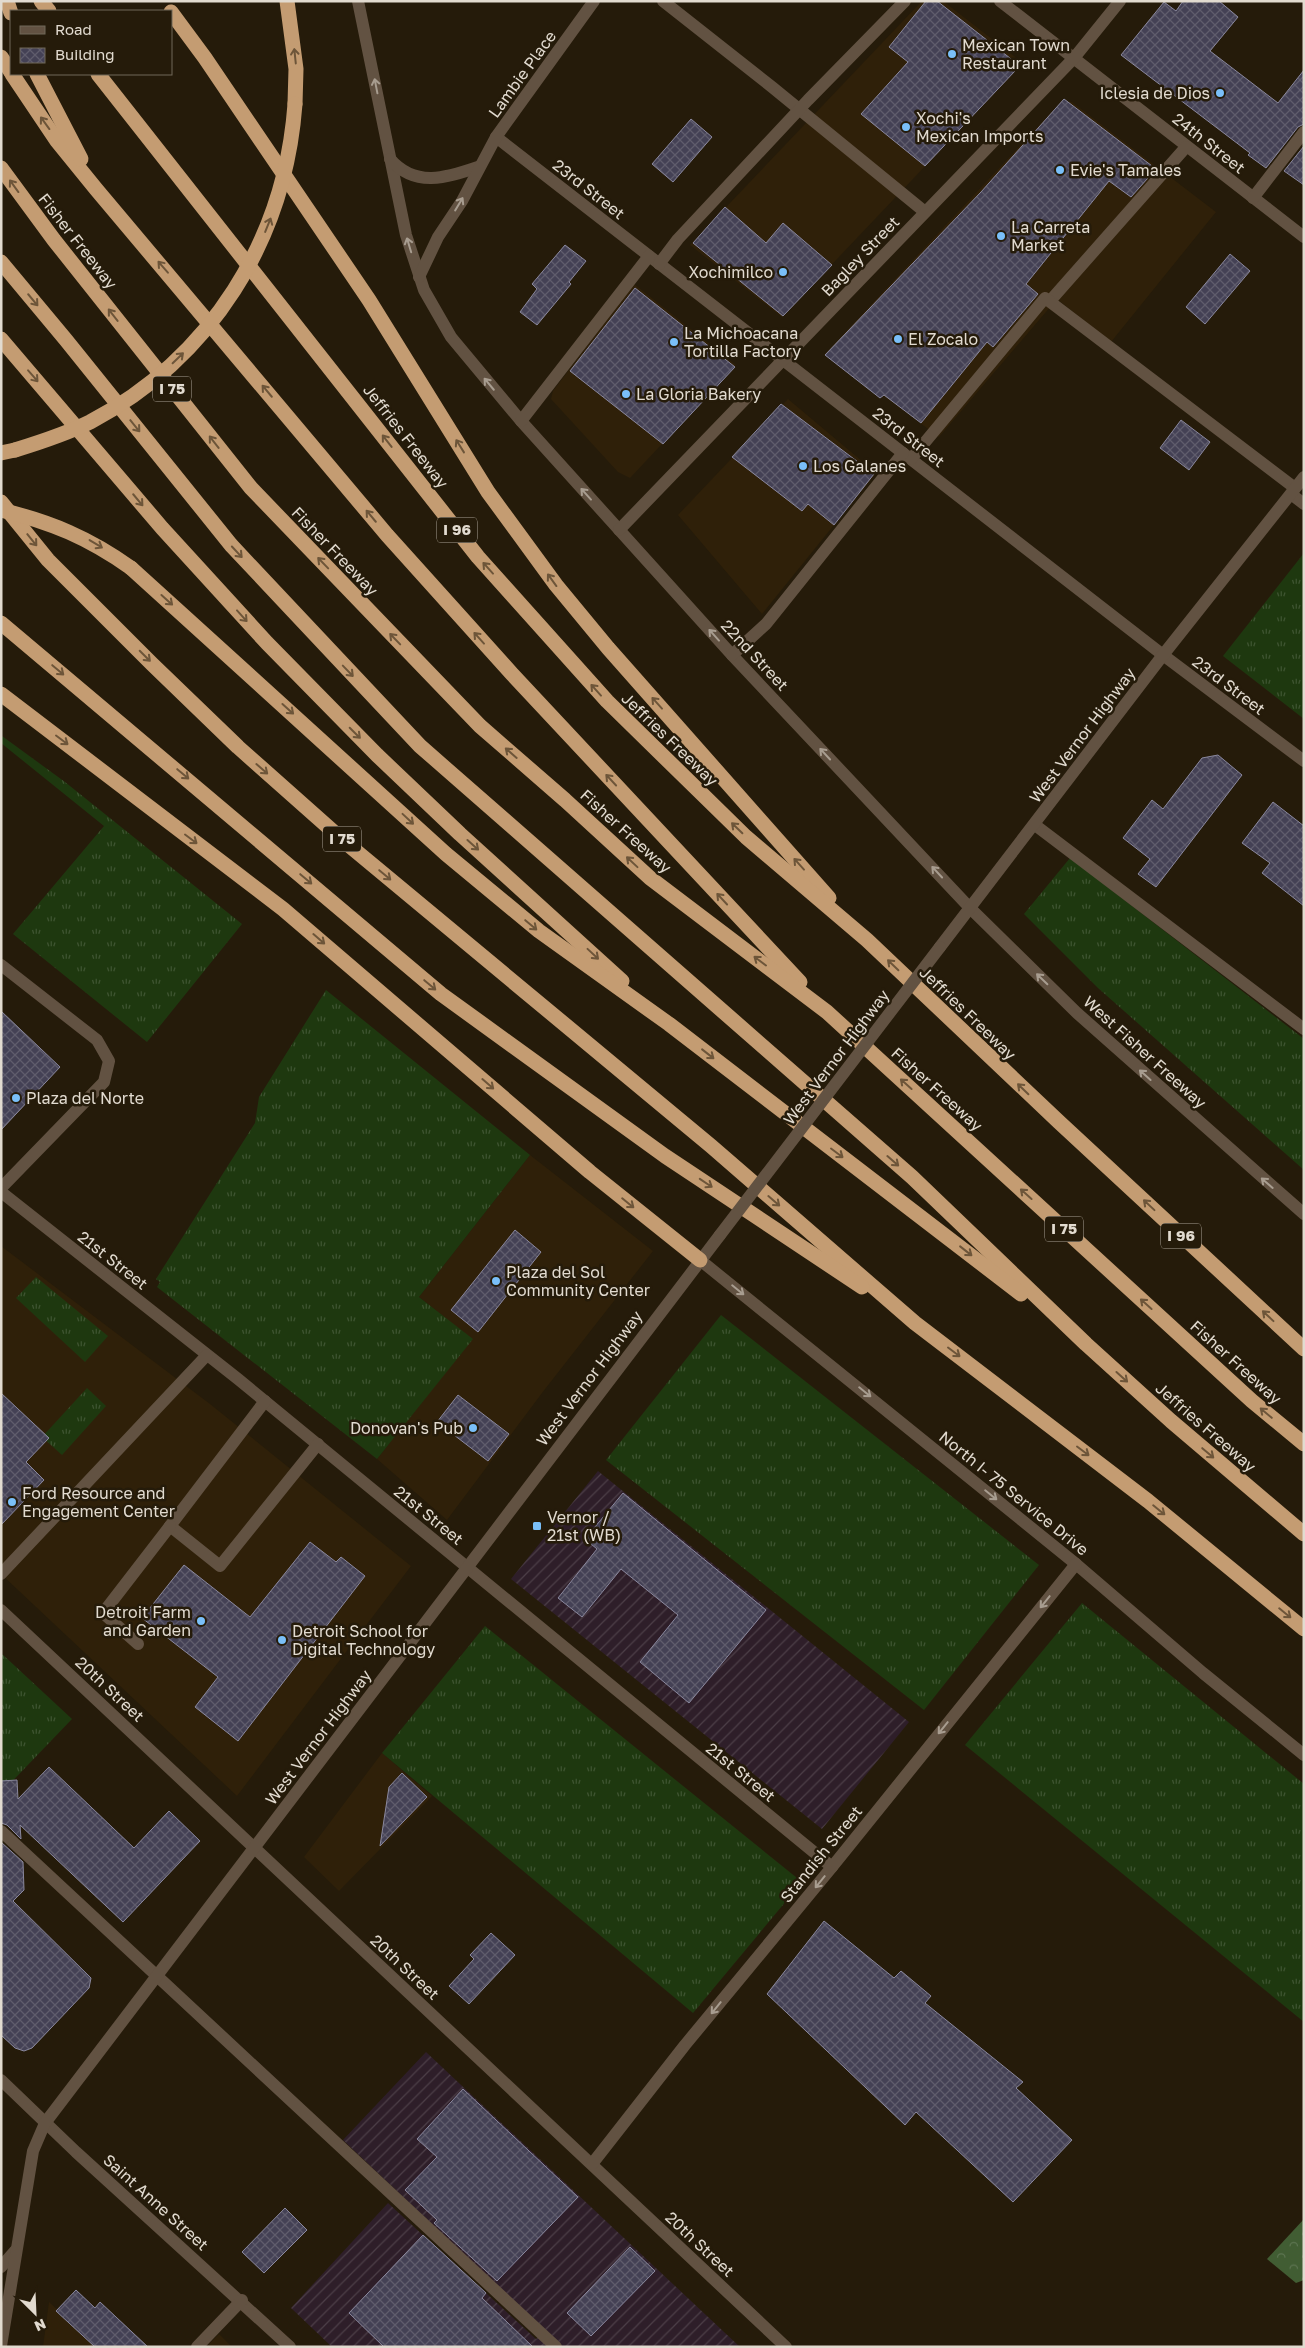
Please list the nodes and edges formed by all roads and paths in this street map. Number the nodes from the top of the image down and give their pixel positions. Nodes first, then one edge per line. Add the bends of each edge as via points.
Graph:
1 (287, 1) edge
2 (358, 1) edge
3 (594, 1) edge
4 (663, 1) edge
5 (905, 1) edge
6 (1000, 1) edge
7 (1120, 1) edge
8 (172, 13) edge
9 (1, 56) edge
10 (1074, 58) junction
11 (10, 70) edge
12 (13, 75) edge
13 (38, 75) edge
14 (99, 75) edge
15 (800, 110) junction
16 (1304, 132) edge
17 (496, 137) junction
18 (1186, 147) junction
19 (390, 159) junction
20 (1, 168) edge
21 (478, 168) junction
22 (96, 189) junction
23 (1253, 198) junction
24 (924, 212) junction
25 (1304, 237) edge
26 (654, 260) junction
27 (1, 262) edge
28 (418, 277) junction
29 (1050, 301) junction
30 (1, 339) edge
31 (783, 360) junction
32 (521, 421) junction
33 (6, 451) edge
34 (907, 456) junction
35 (1304, 477) edge
36 (1293, 491) junction
37 (1, 502) edge
38 (1304, 504) edge
39 (1, 510) edge
40 (618, 530) junction
41 (1, 623) edge
42 (732, 655) junction
43 (1163, 655) junction
44 (1, 685) edge
45 (1, 694) edge
46 (24, 710) junction
47 (1304, 761) edge
48 (1035, 825) junction
49 (970, 908) junction
50 (866, 940) junction
51 (1, 965) edge
52 (827, 1012) junction
53 (669, 1024) junction
54 (1304, 1030) edge
55 (1, 1190) edge
56 (1304, 1214) edge
57 (700, 1260) junction
58 (915, 1323) junction
59 (1086, 1344) junction
60 (1304, 1349) edge
61 (207, 1355) junction
62 (265, 1401) junction
63 (318, 1444) junction
64 (1304, 1444) edge
65 (170, 1526) junction
66 (1304, 1534) edge
67 (1076, 1564) junction
68 (466, 1567) junction
69 (1, 1574) edge
70 (1, 1610) edge
71 (1304, 1629) edge
72 (138, 1644) dead end
73 (1304, 1755) edge
74 (1, 1831) edge
75 (255, 1848) junction
76 (832, 1867) junction
77 (157, 1976) junction
78 (1, 2080) edge
79 (45, 2123) junction
80 (592, 2164) junction
81 (16, 2251) junction
82 (1, 2266) edge
83 (242, 2300) junction
84 (1, 2346) edge
85 (197, 2347) edge
86 (290, 2347) edge
87 (556, 2347) edge
88 (786, 2347) edge

33 -> 1 highway, bridge via 82,426 127,400 166,370 220,313 243,278 270,221 283,182 292,136 296,69
19 -> 2 street, 22nd Street
3 - 17 street, Lambie Place
4 - 15 street
5 - 15 street
6 - 10 street, 24th Street
7 - 10 street, Bagley Street
50 -> 8 highway via 556,585 488,492 369,300
9 - 11 highway
10 - 18 street, 24th Street
10 - 24 street, Bagley Street
22 -> 12 highway via 51,132
13 - 22 highway
50 -> 14 highway, Jeffries Freeway / I 96 via 746,837 607,702 478,557
15 - 24 street
15 - 26 street via 678,240
16 - 23 street
17 - 21 street, Lambie Place
17 - 26 street, 23rd Street
18 - 23 street, 24th Street
18 - 29 street
19 - 21 street via 398,169 424,178 455,175
28 -> 19 street, 22nd Street
52 -> 20 highway, Fisher Freeway / I 75 via 650,878 446,692 251,488 54,240
28 -> 21 street, Lambie Place
52 -> 22 highway via 387,535
23 - 25 street, 24th Street
24 - 31 street, Bagley Street
26 - 31 street, 23rd Street
26 - 32 street
27 -> 59 highway via 231,545 420,746 912,1178
32 -> 28 street, 22nd Street via 451,338
29 - 34 street via 1045,298
29 - 36 street
30 -> 53 highway via 162,528 267,643 460,834
31 - 34 street, 23rd Street
31 - 40 street, Bagley Street
40 -> 32 street, 22nd Street
34 - 42 street via 766,624
34 - 43 street, 23rd Street
35 - 36 street, West Vernor Highway
36 - 38 street
36 - 43 street, West Vernor Highway
37 -> 58 highway, I 75 via 48,560 238,747 353,848 711,1146
39 -> 53 highway, bridge via 72,532 131,568 446,854 539,931
42 -> 40 street, 22nd Street
41 -> 58 highway via 441,994 665,1156
49 -> 42 street, 22nd Street
43 - 47 street, 23rd Street
43 - 48 street, West Vernor Highway
44 - 46 highway
45 - 46 highway
46 -> 57 highway via 283,909 590,1172
48 - 49 street, West Vernor Highway
48 - 54 street
56 -> 49 street, West Fisher Freeway via 1076,1013
49 - 57 street, West Vernor Highway, bridge
60 -> 50 highway, Jeffries Freeway / I 96
51 - 55 street via 97,1040 110,1061 104,1082
64 -> 52 highway, Fisher Freeway / I 75 via 1252,1401
53 -> 59 highway
55 - 61 street, 21st Street
57 -> 67 street, North I- 75 Service Drive
57 - 68 street, West Vernor Highway
58 -> 71 highway, I 75 via 1148,1500
59 -> 66 highway, Jeffries Freeway
61 - 62 street, 21st Street
61 - 69 street
62 - 63 street, 21st Street
62 - 65 street
63 - 65 street via 220,1566
63 - 68 street, 21st Street
65 - 72 street via 103,1613
67 - 73 street, North I- 75 Service Drive
67 -> 76 street, Standish Street
68 - 75 street, West Vernor Highway
68 - 76 street, 21st Street
70 - 75 street, 20th Street
74 - 77 street
75 - 77 street, West Vernor Highway
75 - 80 street, 20th Street
76 -> 80 street, Standish Street
77 - 79 street, West Vernor Highway
77 - 87 street
78 - 79 street, Saint Anne Street
79 - 81 street, West Vernor Highway via 32,2151
79 - 83 street, Saint Anne Street
80 - 88 street, 20th Street
81 - 82 street
81 - 84 street, West Vernor Highway
83 - 85 street
83 - 86 street, Saint Anne Street

